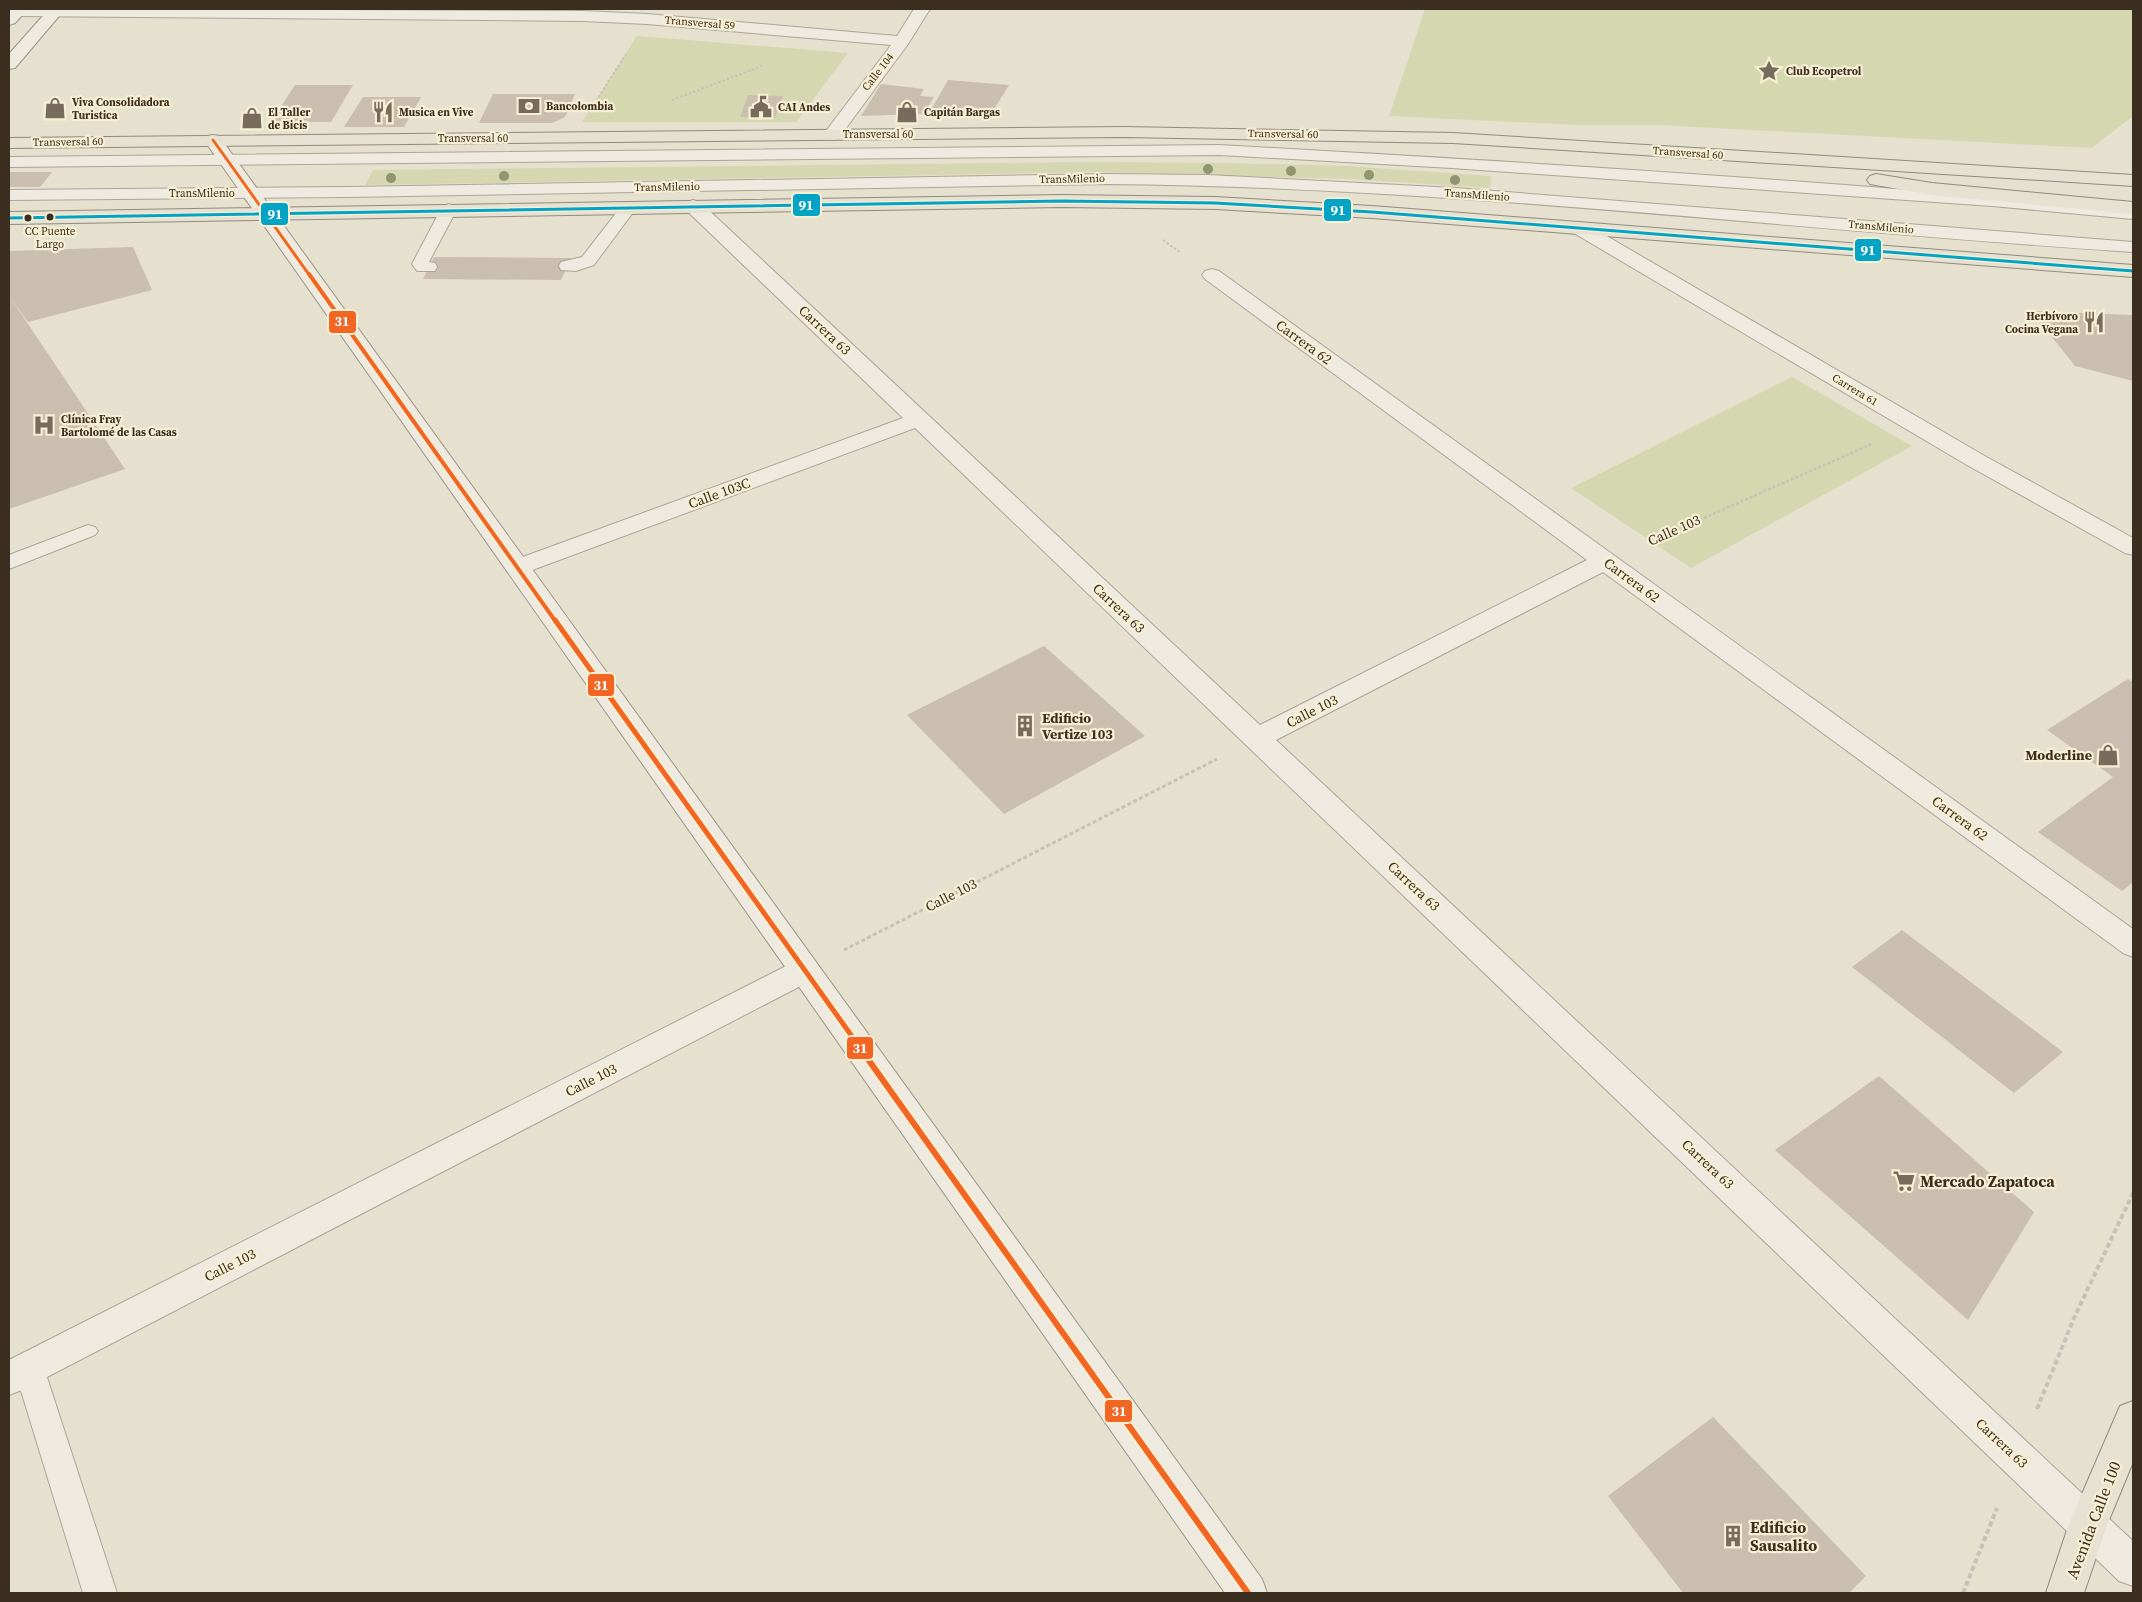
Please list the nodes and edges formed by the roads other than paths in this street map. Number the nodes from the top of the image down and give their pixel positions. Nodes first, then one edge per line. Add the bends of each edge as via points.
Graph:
1 (922, 9) edge
2 (56, 10) edge
3 (587, 12) edge
4 (15, 13) edge
5 (902, 41) junction
6 (9, 64) edge
7 (832, 135) junction
8 (213, 140) junction
9 (9, 143) edge
10 (1747, 157) junction
11 (227, 159) junction
12 (9, 162) edge
13 (2133, 181) edge
14 (9, 195) edge
15 (1992, 198) junction
16 (257, 202) junction
17 (693, 206) junction
18 (629, 207) junction
19 (2133, 208) edge
20 (449, 209) junction
21 (2133, 214) edge
22 (9, 218) edge
23 (1579, 228) junction
24 (2133, 247) edge
25 (567, 266) dead end
26 (429, 267) dead end
27 (2133, 271) edge
28 (1212, 275) road end
29 (920, 419) junction
30 (88, 531) dead end
31 (2133, 548) edge
32 (1605, 561) junction
33 (9, 562) edge
34 (518, 567) junction
35 (1257, 738) junction
36 (2133, 945) edge
37 (805, 970) junction
38 (19, 1373) edge
39 (2133, 1419) edge
40 (2088, 1524) junction
41 (2133, 1567) edge
42 (100, 1593) edge
43 (1248, 1593) edge
44 (2065, 1593) edge

1 - 5 street, Calle 104
2 - 3 street, Transversal 59
2 - 4 street, Transversal 59
2 - 6 street
3 - 5 street, Transversal 59
5 - 7 street, Calle 104
7 - 8 main road, Transversal 60
7 - 10 main road, Transversal 60 via 1124,132 1370,135
8 - 9 main road, Transversal 60
8 - 11 street
10 - 13 main road, Transversal 60
10 - 15 main road, Transversal 60
11 - 12 lane
11 - 15 lane via 1219,150
11 - 16 street
14 - 16 lane, TransMilenio
15 - 19 main road, Transversal 60
15 - 21 lane
16 - 20 main road
16 - 22 main road
16 - 24 lane, TransMilenio via 1107,178 1208,180 1456,193
16 - 34 street
17 - 18 main road
17 - 23 main road via 1061,200 1205,203
17 - 29 street, Carrera 63
18 - 20 main road
18 - 25 lane via 588,261
20 - 26 lane via 420,264
23 - 27 main road
23 - 31 street, Carrera 61 via 1975,460
28 - 32 street, Carrera 62
29 - 34 street, Calle 103C
29 - 35 street, Carrera 63
30 - 33 lane
32 - 35 street, Calle 103
32 - 36 street, Carrera 62
34 - 37 street
35 - 40 street, Carrera 63
37 - 38 street, Calle 103
37 - 43 street
38 - 42 lane
39 - 40 main road, Avenida Calle 100
40 - 41 street, Carrera 63
40 - 44 main road, Avenida Calle 100

